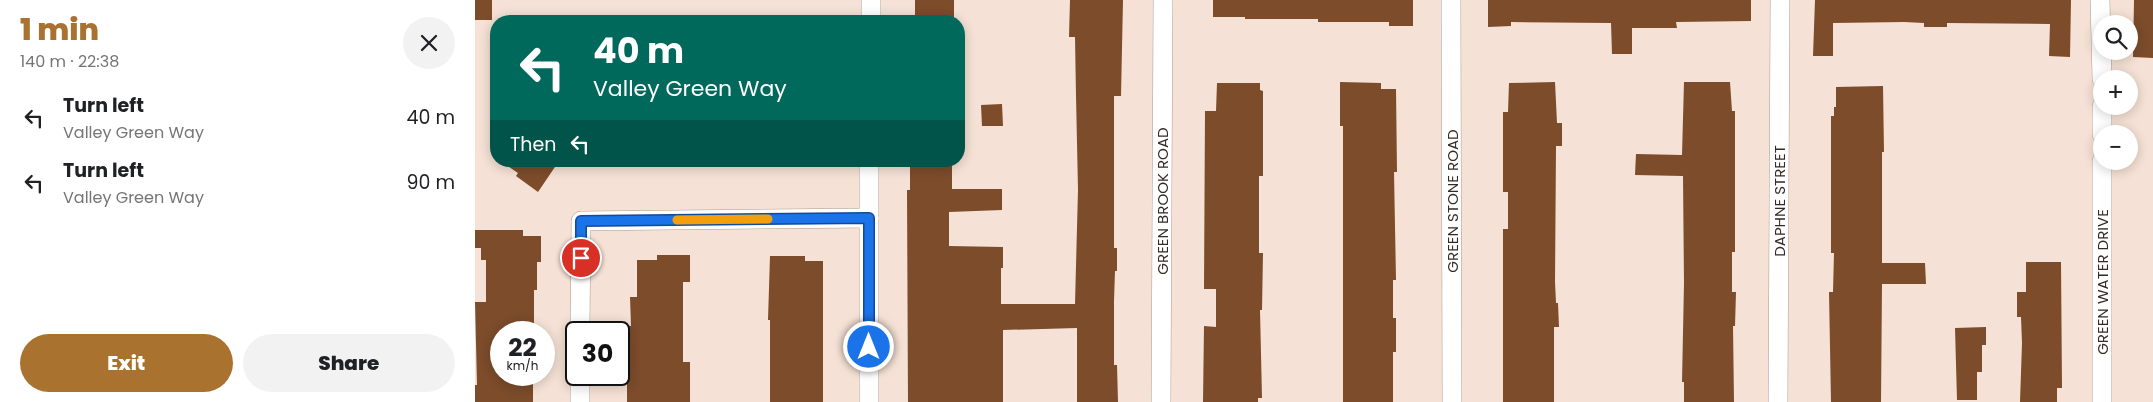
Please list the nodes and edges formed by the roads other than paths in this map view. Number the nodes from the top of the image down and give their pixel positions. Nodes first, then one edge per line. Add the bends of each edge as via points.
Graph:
1 (871, 0) edge
2 (1163, 0) edge
3 (1451, 0) edge
4 (1780, 0) edge
5 (2100, 0) edge
6 (871, 15) edge
7 (2102, 70) edge
8 (869, 167) edge
9 (2102, 170) edge
10 (869, 218) junction
11 (581, 321) edge
12 (580, 386) edge
13 (580, 402) edge
14 (869, 402) edge
15 (1161, 402) edge
16 (1452, 402) edge
17 (1778, 402) edge
18 (2103, 402) edge

1 - 6 street
2 - 15 street, GREEN BROOK ROAD
3 - 16 street, GREEN STONE ROAD
4 - 17 street, DAPHNE STREET
5 - 7 street
8 - 10 street
9 - 18 street, GREEN WATER DRIVE
10 - 11 street via 581,221
10 - 14 street
12 - 13 street

